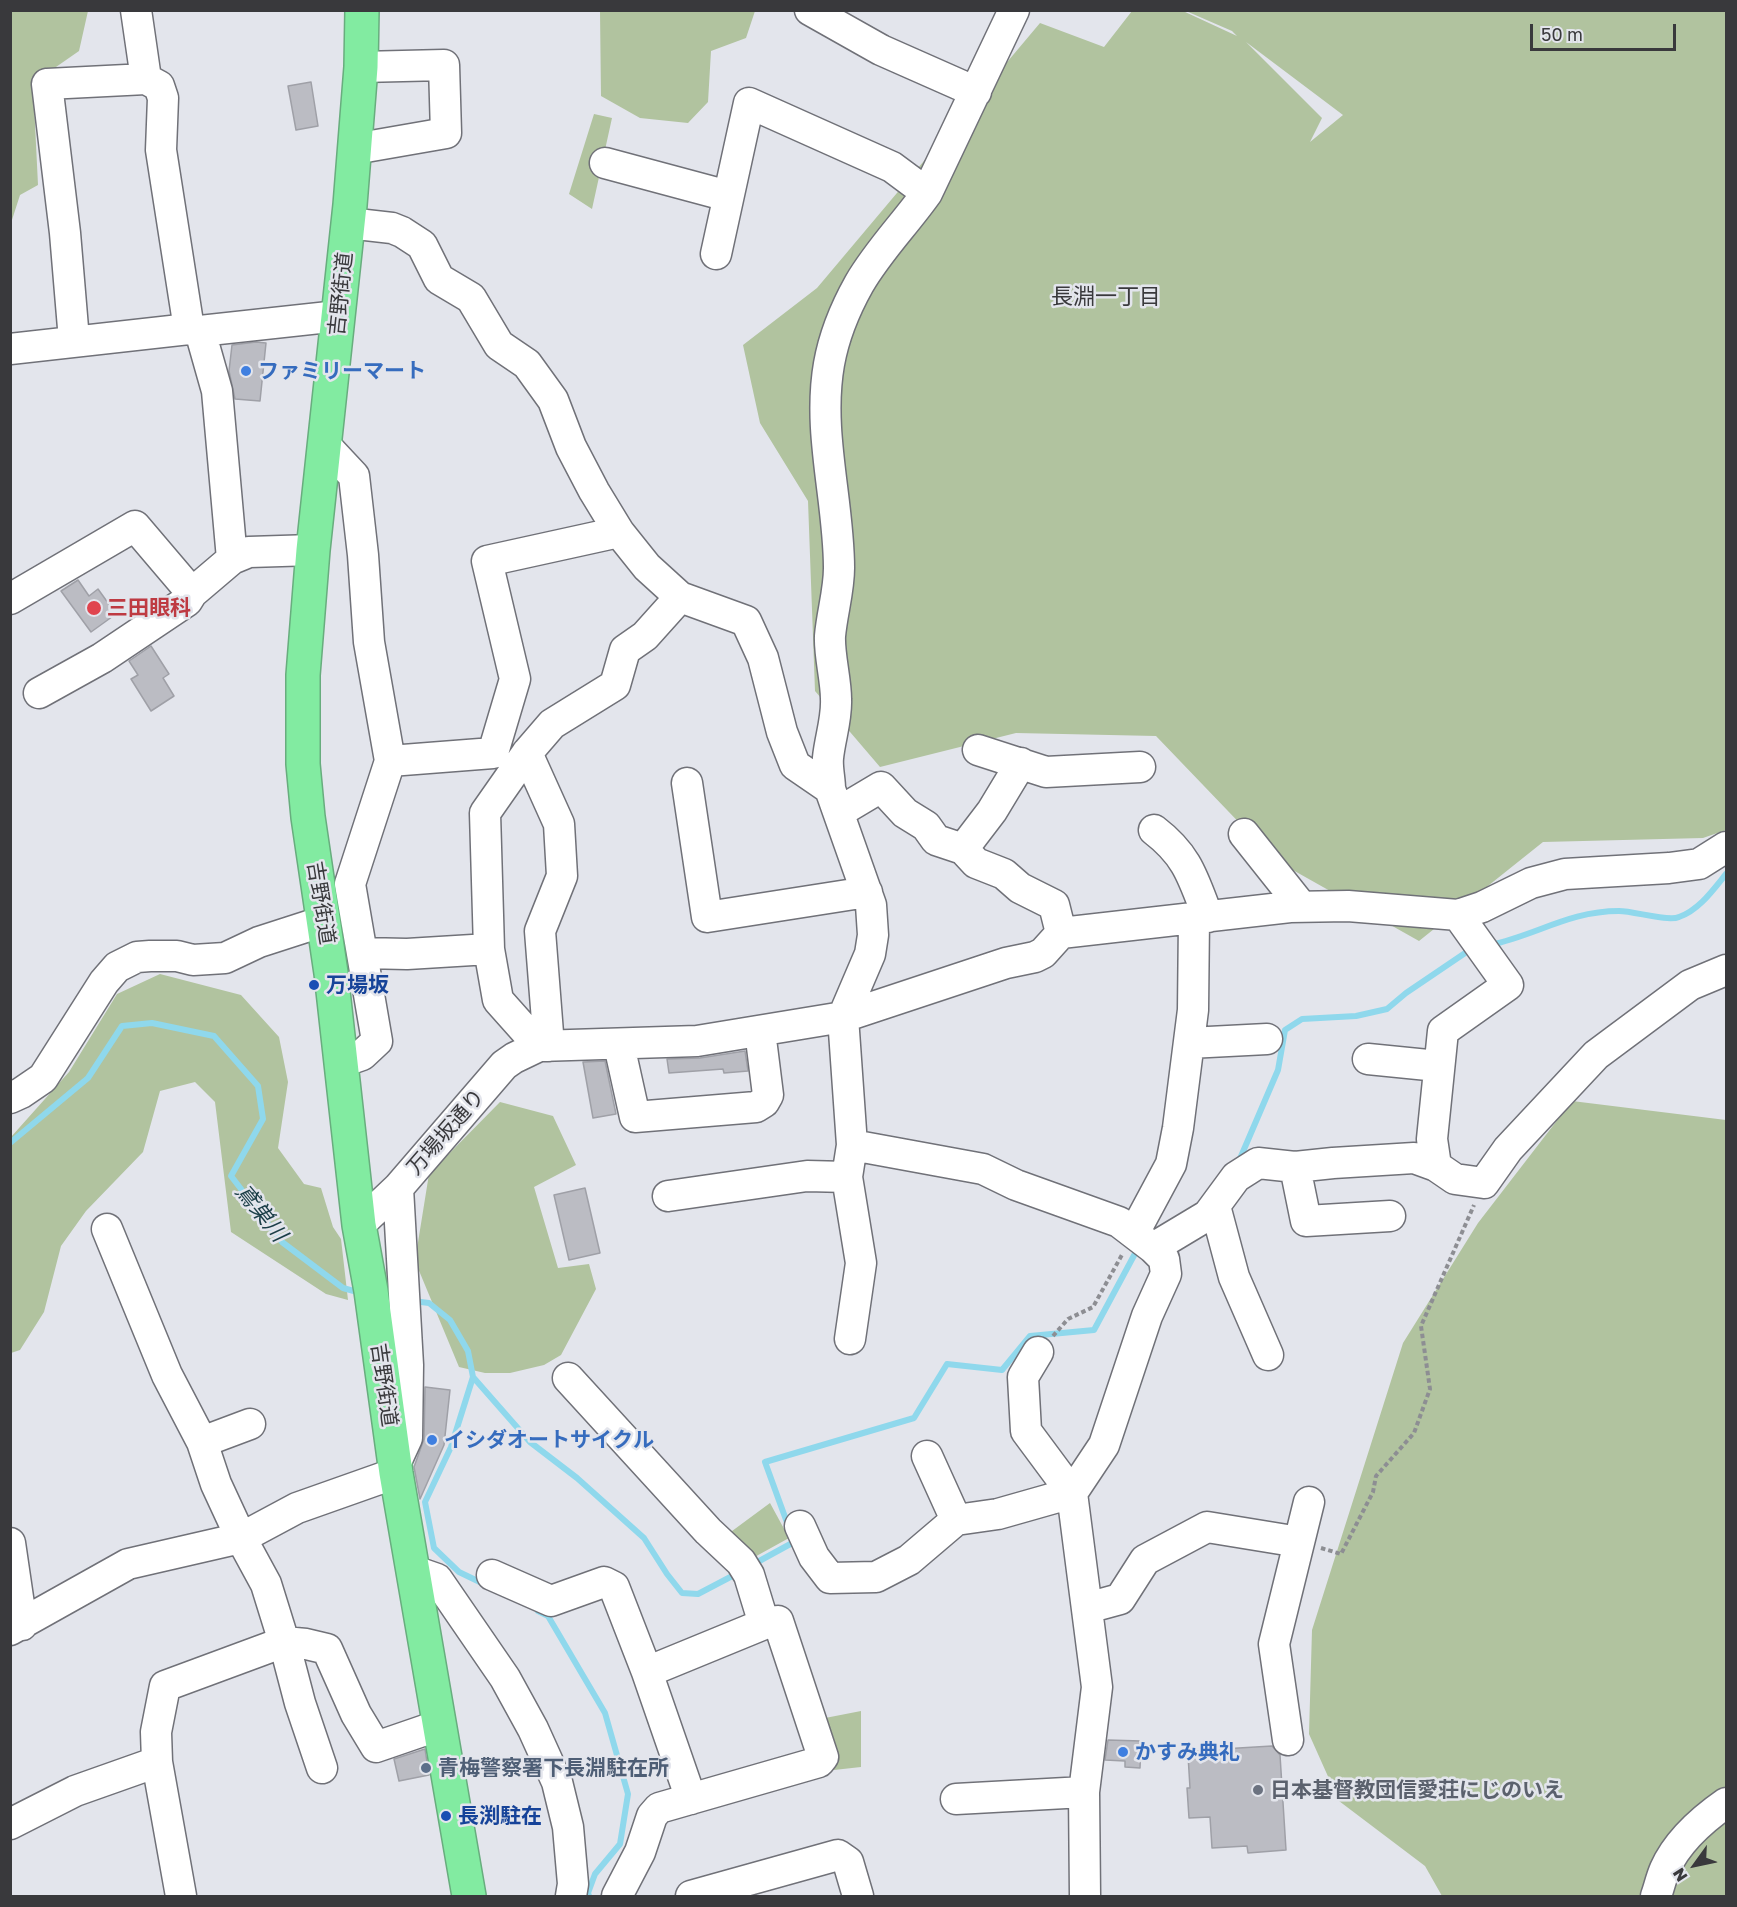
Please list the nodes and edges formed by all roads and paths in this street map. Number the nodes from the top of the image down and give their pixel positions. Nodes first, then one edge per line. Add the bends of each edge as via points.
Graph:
1 (136, 10) edge
2 (362, 10) edge
3 (810, 10) edge
4 (1014, 10) edge
5 (361, 68) junction
6 (146, 79) junction
7 (976, 92) junction
8 (354, 149) junction
9 (605, 163) dead end
10 (927, 193) junction
11 (728, 196) junction
12 (348, 223) junction
13 (716, 254) dead end
14 (338, 316) junction
15 (194, 330) junction
16 (74, 340) junction
17 (10, 349) edge
18 (325, 445) junction
19 (619, 532) junction
20 (314, 550) junction
21 (232, 559) junction
22 (192, 593) junction
23 (680, 597) junction
24 (10, 599) edge
25 (39, 693) dead end
26 (978, 750) dead end
27 (493, 753) junction
28 (527, 753) junction
29 (390, 761) junction
30 (1021, 764) junction
31 (1140, 767) dead end
32 (687, 783) dead end
33 (835, 801) junction
34 (1154, 830) dead end
35 (1244, 834) dead end
36 (1726, 847) edge
37 (963, 849) junction
38 (867, 892) junction
39 (1302, 907) junction
40 (1458, 915) junction
41 (1201, 918) junction
42 (324, 921) junction
43 (1061, 933) junction
44 (489, 949) junction
45 (363, 953) junction
46 (1726, 970) edge
47 (843, 1017) junction
48 (760, 1031) junction
49 (1267, 1039) dead end
50 (1189, 1043) junction
51 (620, 1045) junction
52 (544, 1046) junction
53 (1368, 1059) dead end
54 (342, 1062) junction
55 (1438, 1066) junction
56 (10, 1098) edge
57 (852, 1145) junction
58 (1436, 1166) junction
59 (1295, 1167) junction
60 (847, 1177) junction
61 (1484, 1183) junction
62 (398, 1188) junction
63 (668, 1196) dead end
64 (1215, 1206) junction
65 (1390, 1216) dead end
66 (359, 1225) junction
67 (107, 1229) dead end
68 (1141, 1238) junction
69 (850, 1339) dead end
70 (1038, 1352) joint
71 (1268, 1356) dead end
72 (568, 1378) dead end
73 (250, 1424) dead end
74 (202, 1442) junction
75 (927, 1456) dead end
76 (396, 1468) junction
77 (1072, 1493) junction
78 (1310, 1502) dead end
79 (957, 1520) junction
80 (800, 1526) dead end
81 (241, 1538) junction
82 (1299, 1542) junction
83 (10, 1543) edge
84 (414, 1571) junction
85 (492, 1575) dead end
86 (1088, 1608) junction
87 (764, 1624) junction
88 (16, 1628) edge
89 (284, 1642) junction
90 (647, 1672) junction
91 (440, 1725) junction
92 (1288, 1740) dead end
93 (157, 1762) junction
94 (322, 1768) dead end
95 (1084, 1792) junction
96 (691, 1799) junction
97 (956, 1799) dead end
98 (1726, 1803) edge
99 (10, 1824) edge
100 (181, 1896) edge
101 (469, 1896) edge
102 (571, 1896) edge
103 (617, 1896) edge
104 (691, 1896) edge
105 (858, 1896) edge
106 (1085, 1896) edge
107 (1656, 1896) edge

1 - 6 street
2 - 5 highway, 吉野街道
3 - 7 street via 881,50
4 - 7 street
5 - 8 highway, 吉野街道
5 - 8 street via 444,65 446,133
6 - 15 street via 159,86 164,98 161,150
6 - 16 street via 47,84
7 - 10 street
8 - 12 highway, 吉野街道
9 - 11 street
10 - 11 street via 892,167 749,103
10 - 33 street via 859,284 843,318 829,365 828,448 839,568 830,637 836,701 828,760
11 - 13 street
12 - 14 highway, 吉野街道
12 - 19 street via 402,232 422,245 439,279 471,298 499,345 527,364 553,400 571,447
14 - 15 street
14 - 18 highway, 吉野街道
15 - 16 street
15 - 21 street via 217,391
16 - 17 street
18 - 20 highway, 吉野街道
18 - 29 street via 354,476 369,642
19 - 23 street via 647,567
19 - 27 street via 487,561 515,679
20 - 21 street via 249,552
20 - 42 highway, 吉野街道 via 303,675 303,764
21 - 22 street
22 - 24 street via 135,526
22 - 25 street via 187,601 102,658
23 - 28 street via 645,636 625,650 615,685 552,724
23 - 33 street via 746,621 763,658 795,765
26 - 30 street
27 - 28 street
27 - 29 street
28 - 44 street via 485,813
28 - 52 street via 559,824 562,876 540,931
29 - 45 street via 350,884
30 - 31 street via 1046,772
30 - 37 street
32 - 38 street via 707,917
33 - 37 street via 881,787 905,813 926,826 936,840
33 - 38 street
34 - 41 street via 1171,843 1188,865
35 - 39 street
36 - 40 street via 1699,864 1565,874 1532,883
37 - 43 street via 976,863 1004,874 1020,888 1054,905
38 - 47 street via 872,945
39 - 40 street via 1348,906
39 - 41 street
40 - 55 street via 1508,985 1443,1032
41 - 43 street
41 - 50 street
42 - 54 highway, 吉野街道
42 - 56 street via 259,942 225,958 137,957 117,967 43,1078
43 - 47 street via 1035,957
44 - 45 street
44 - 52 street via 498,1000
45 - 54 street via 377,1041 362,1055
46 - 61 street via 1690,985 1596,1055 1508,1149
47 - 48 street
47 - 57 street
48 - 51 street via 697,1041
48 - 51 street via 768,1095 756,1107 635,1117
49 - 50 street
50 - 68 street via 1171,1164
51 - 52 street
52 - 62 street, 万場坂通り via 504,1065
53 - 55 street
54 - 66 highway, 吉野街道
55 - 58 street via 1432,1139
57 - 60 street
57 - 68 street via 983,1168 1016,1185 1119,1222
58 - 59 street via 1414,1158
58 - 61 street via 1455,1179
59 - 64 street via 1258,1163 1236,1177
59 - 65 street via 1306,1221
60 - 63 street via 807,1176
60 - 69 street via 861,1263
61 - 82 path via 1421,1326 1430,1389 1414,1433 1377,1476 1373,1492 1341,1554
62 - 66 street, 万場坂通り
62 - 76 street via 408,1365 407,1438
64 - 68 street via 1208,1215
64 - 71 street via 1234,1277
66 - 76 highway, 吉野街道
67 - 74 street via 167,1375
68 - 70 path via 1093,1307 1068,1319
68 - 77 street via 1164,1259 1166,1274 1147,1316 1104,1444
70 - 77 street via 1023,1377 1026,1431
72 - 87 street via 745,1569
73 - 74 street
74 - 81 street
75 - 79 street
76 - 81 street via 297,1508
76 - 84 highway, 吉野街道
77 - 79 street via 998,1514
77 - 86 street
78 - 82 street
79 - 80 street via 909,1560 876,1577 830,1578 814,1557
81 - 88 street via 128,1564
81 - 89 street via 266,1584
82 - 86 street via 1207,1527 1145,1560 1120,1599
82 - 92 street via 1274,1644
83 - 88 street
84 - 91 highway, 吉野街道
84 - 102 street via 437,1579 505,1678 533,1729 557,1782 568,1827
85 - 90 street via 551,1601 604,1582 614,1587
86 - 95 street via 1097,1687
87 - 90 street
87 - 96 street via 778,1621 823,1757 819,1762
89 - 91 street via 327,1649 356,1714 376,1747
89 - 93 street via 165,1686 156,1732
89 - 94 street
90 - 96 street
91 - 101 highway, 吉野街道
93 - 99 street via 75,1791
93 - 100 street
95 - 97 street
95 - 106 street
96 - 103 street via 658,1808
98 - 107 street via 1685,1839 1666,1868
104 - 105 street via 838,1855 848,1862

